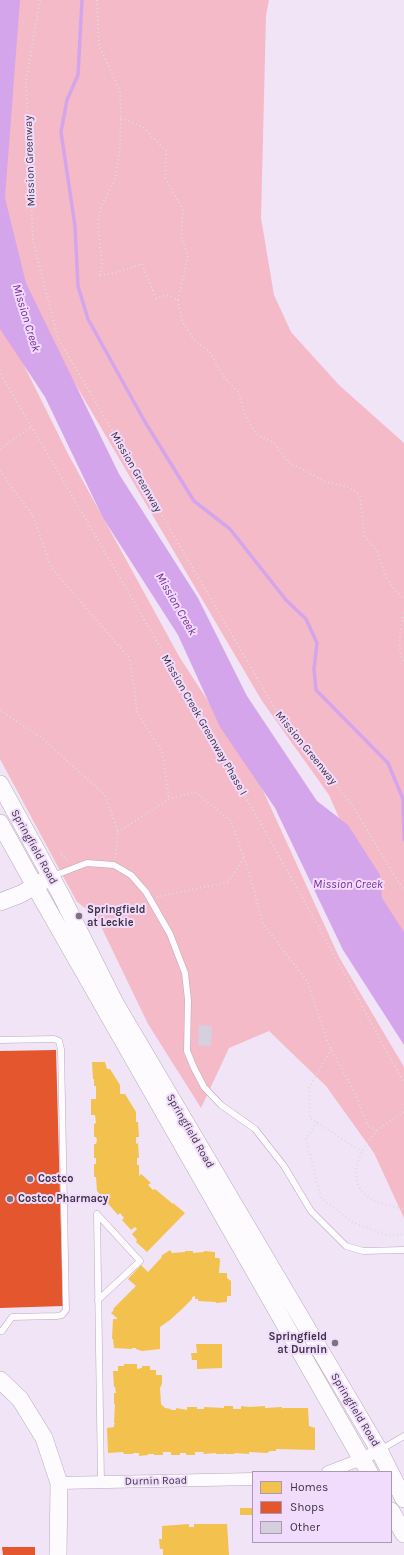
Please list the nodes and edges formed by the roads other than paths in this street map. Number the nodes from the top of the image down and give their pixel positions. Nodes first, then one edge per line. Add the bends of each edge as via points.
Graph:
1 (0, 784) edge
2 (0, 823) edge
3 (50, 877) junction
4 (35, 886) junction
5 (0, 902) edge
6 (0, 1040) edge
7 (404, 1250) edge
8 (98, 1300) junction
9 (0, 1331) edge
10 (0, 1380) edge
11 (404, 1436) edge
12 (379, 1450) junction
13 (365, 1465) edge
14 (333, 1471) edge
15 (389, 1471) edge
16 (392, 1477) edge
17 (252, 1479) edge
18 (101, 1482) junction
19 (59, 1483) junction
20 (404, 1499) edge
21 (392, 1513) edge
22 (404, 1534) edge
23 (58, 1555) edge

1 - 3 main road, Springfield Road
2 - 4 main road, Springfield Road
3 - 4 main road
3 - 7 lane via 87,863 114,865 131,875 146,892 170,934 185,973 188,1000 187,1051 204,1087 221,1105 255,1129 284,1166 311,1211 346,1246 362,1250
3 - 12 main road, Springfield Road via 115,1003
4 - 5 main road
4 - 13 main road, Springfield Road
6 - 9 lane via 54,1039 58,1041 61,1049 66,1310 57,1316 12,1317
8 - 8 lane via 97,1238 96,1214 140,1261
8 - 18 lane
10 - 19 main road via 20,1399 44,1438
11 - 12 lane
12 - 13 street
12 - 15 main road, Springfield Road
13 - 14 street
16 - 20 main road, Springfield Road
17 - 18 street, Durnin Road
18 - 19 street, Durnin Road
19 - 23 main road
21 - 22 main road

